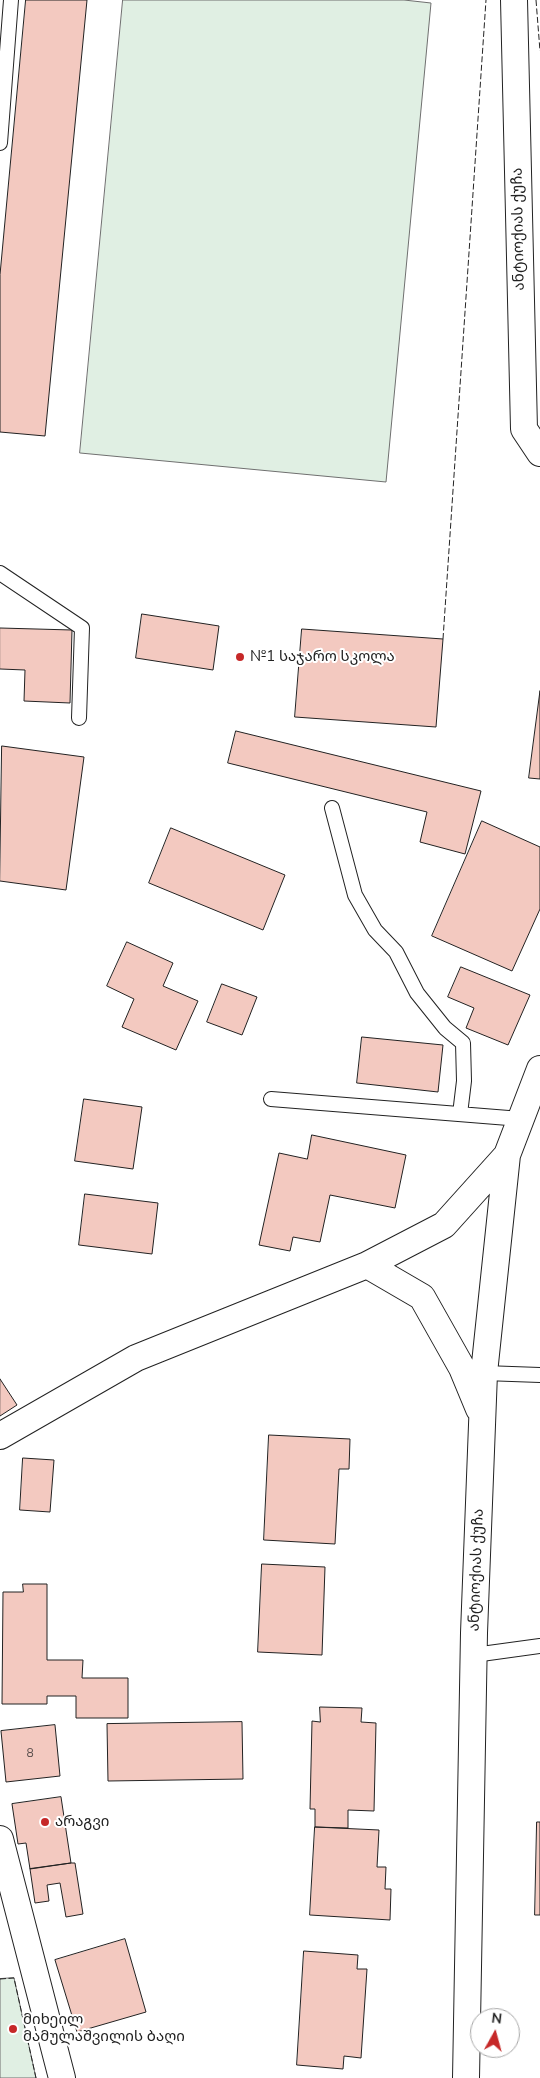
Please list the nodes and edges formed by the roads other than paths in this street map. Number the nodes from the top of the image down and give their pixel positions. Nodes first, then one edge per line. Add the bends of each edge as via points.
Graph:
1 (11, 0) edge
2 (514, 0) edge
3 (0, 143) edge
4 (540, 453) edge
5 (0, 573) edge
6 (79, 718) dead end
7 (332, 808) dead end
8 (540, 1069) edge
9 (271, 1100) dead end
10 (460, 1114) junction
11 (521, 1119) junction
12 (507, 1155) junction
13 (367, 1265) junction
14 (484, 1373) junction
15 (540, 1375) edge
16 (482, 1417) junction
17 (0, 1436) edge
18 (540, 1646) edge
19 (474, 1655) junction
20 (1, 1848) edge
21 (62, 2078) edge
22 (466, 2078) edge

1 - 3 lane
2 - 4 street, ანტიოქიას ქუჩა via 524,429
5 - 6 lane via 82,628
7 - 10 lane via 355,895 375,930 396,952 416,993 463,1044 464,1081
8 - 11 street, ანტიოქიას ქუჩა
9 - 10 lane
10 - 11 lane
11 - 12 street, ანტიოქიას ქუჩა
12 - 13 street via 444,1225
12 - 14 street, ანტიოქიას ქუჩა
13 - 16 street via 422,1297 462,1368
13 - 17 street via 136,1358
14 - 15 lane
14 - 16 street, ანტიოქიას ქუჩა
16 - 19 street, ანტიოქიას ქუჩა
18 - 19 lane
19 - 22 street, ანტიოქიას ქუჩა
20 - 21 street

